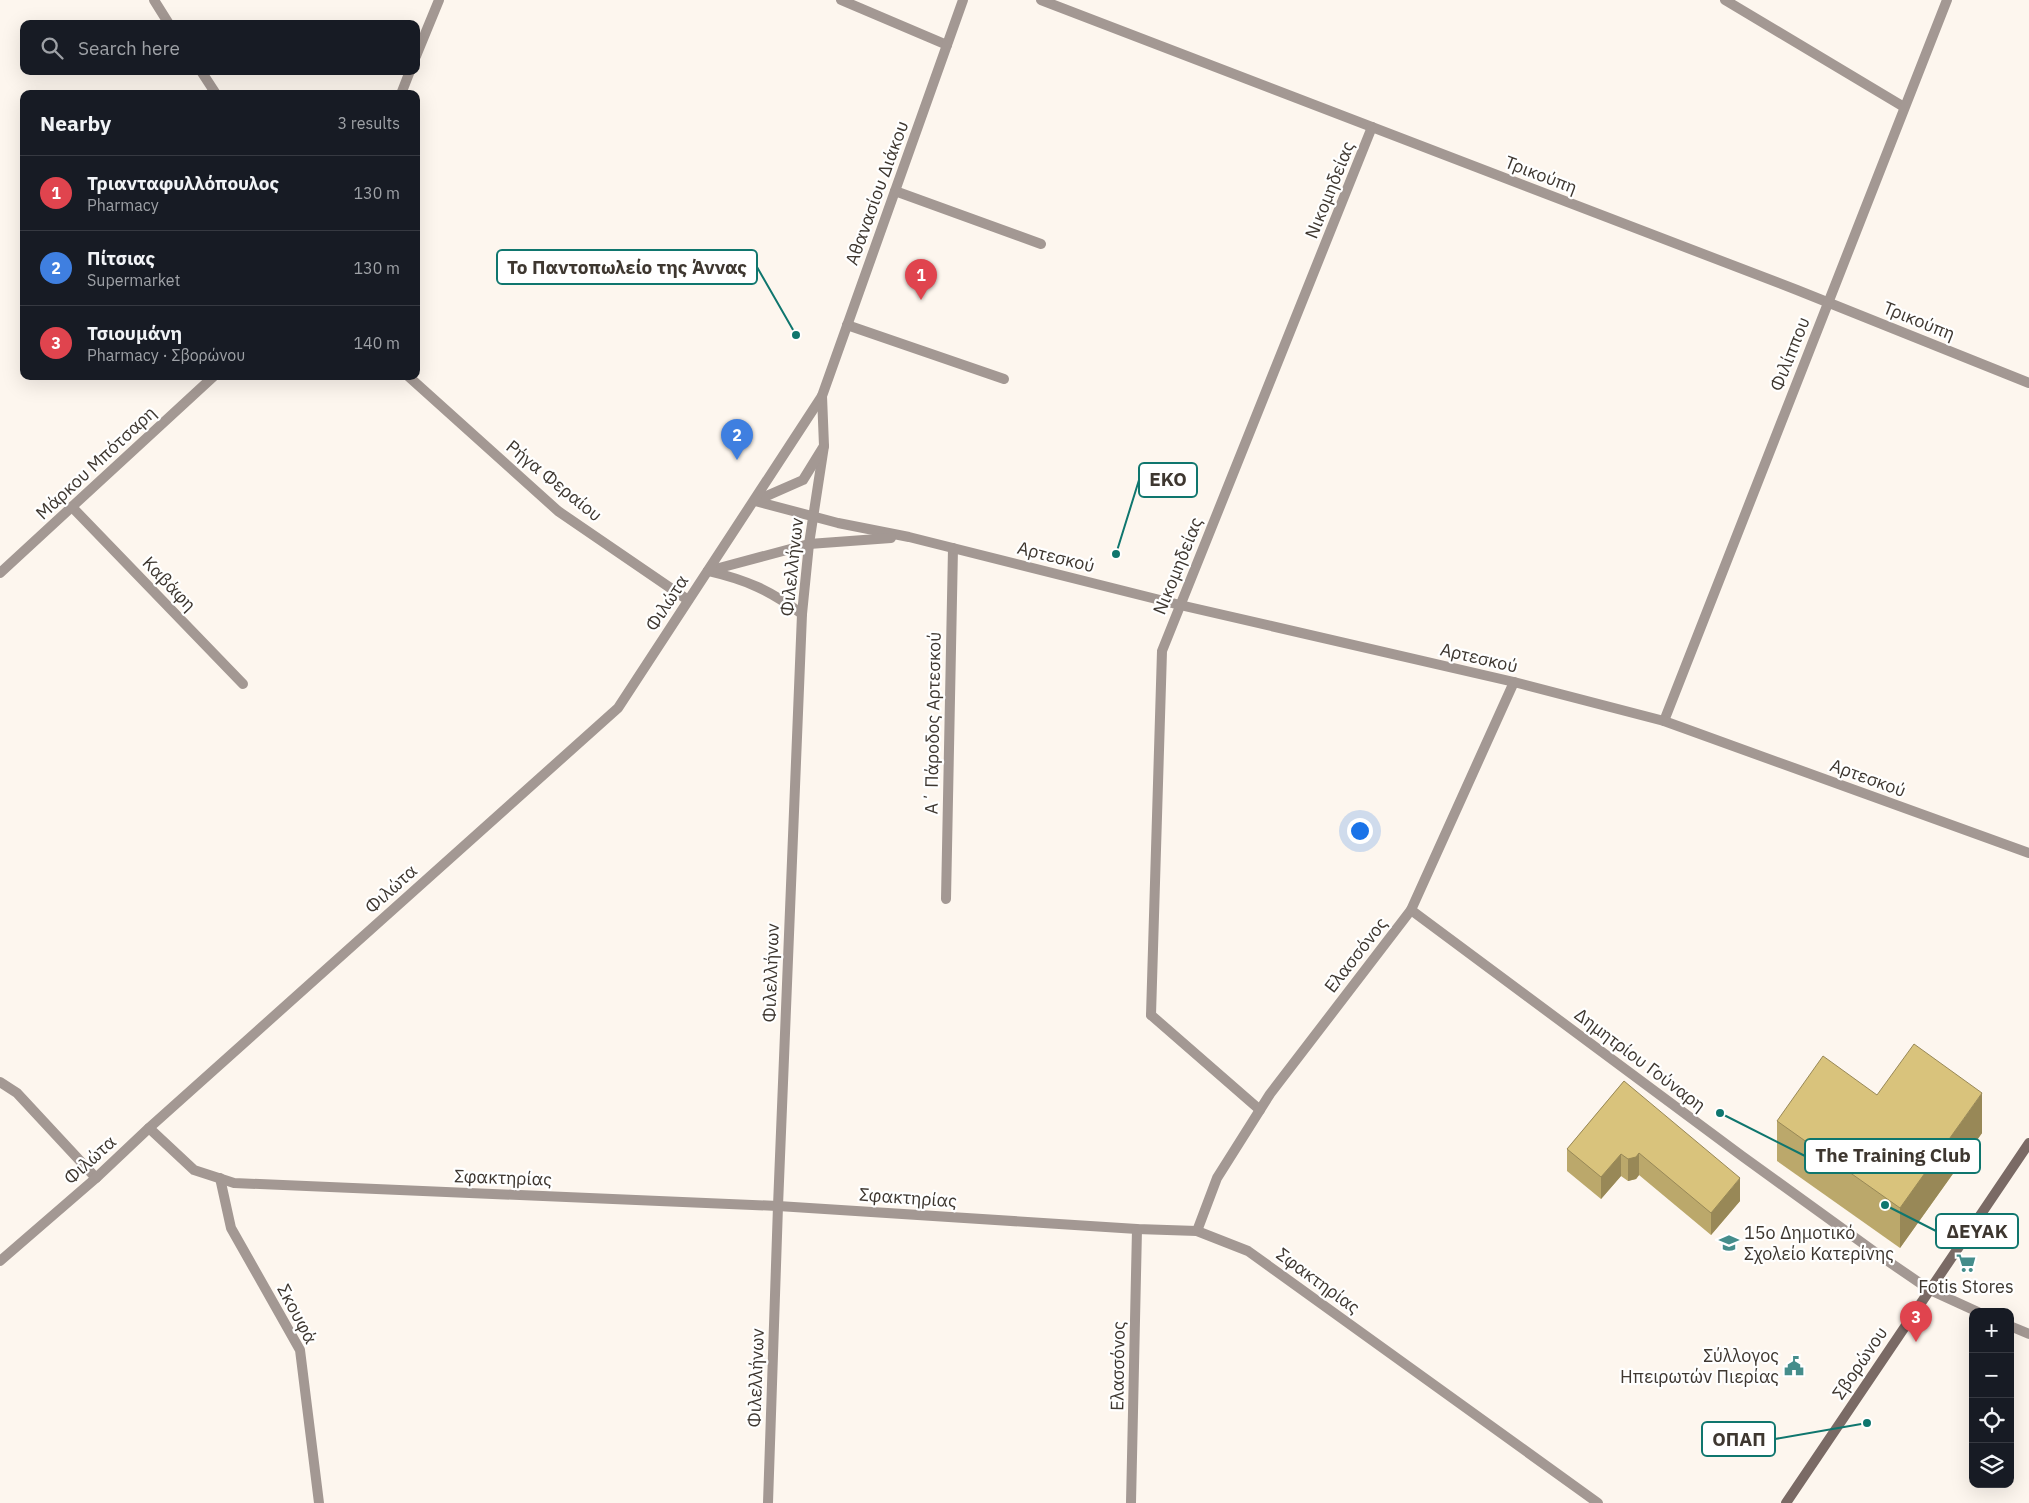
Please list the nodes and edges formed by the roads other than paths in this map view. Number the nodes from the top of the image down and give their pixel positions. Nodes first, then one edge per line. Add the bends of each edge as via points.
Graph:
1 (154, 0) edge
2 (438, 0) edge
3 (841, 0) edge
4 (963, 0) edge
5 (1041, 0) edge
6 (1725, 0) edge
7 (1947, 0) edge
8 (167, 20) edge
9 (947, 45) junction
10 (420, 46) edge
11 (204, 75) edge
12 (408, 75) edge
13 (213, 90) edge
14 (403, 90) edge
15 (1904, 107) junction
16 (1372, 127) junction
17 (895, 191) junction
18 (1040, 244) dead end
19 (1828, 302) junction
20 (847, 325) junction
21 (1004, 378) dead end
22 (210, 380) edge
23 (412, 380) edge
24 (2029, 383) edge
25 (822, 396) junction
26 (824, 446) junction
27 (756, 501) junction
28 (72, 506) junction
29 (814, 516) junction
30 (910, 537) junction
31 (809, 544) junction
32 (952, 548) junction
33 (708, 571) junction
34 (0, 573) edge
35 (688, 600) junction
36 (1180, 605) junction
37 (802, 614) junction
38 (1514, 682) junction
39 (243, 684) dead end
40 (1664, 721) junction
41 (2029, 853) edge
42 (946, 899) dead end
43 (1411, 910) junction
44 (0, 1082) edge
45 (1260, 1110) junction
46 (149, 1128) junction
47 (2029, 1143) edge
48 (96, 1178) junction
49 (220, 1178) junction
50 (778, 1206) junction
51 (1137, 1229) junction
52 (1197, 1230) junction
53 (0, 1261) edge
54 (1930, 1290) junction
55 (1969, 1308) edge
56 (2014, 1328) edge
57 (2029, 1334) edge
58 (319, 1503) edge
59 (768, 1503) edge
60 (1131, 1503) edge
61 (1598, 1503) edge
62 (1786, 1503) edge

1 - 8 street
2 - 10 street
3 - 9 street
4 - 9 street, Αθανασίου Διάκου
5 - 16 street, Τρικούπη
6 - 15 street
7 - 15 street, Φιλίππου
9 - 17 street, Αθανασίου Διάκου
11 - 13 street
12 - 14 street
15 - 19 street, Φιλίππου
16 - 19 street, Τρικούπη
16 - 36 street, Νικομηδείας
17 - 18 street
17 - 20 street, Αθανασίου Διάκου
19 - 24 street, Τρικούπη
19 - 40 street, Φιλίππου
20 - 21 street
20 - 25 street, Αθανασίου Διάκου
22 - 28 street, Μάρκου Μπότσαρη
23 - 35 street, Ρήγα Φεραίου via 558,511
25 - 26 street, Αθανασίου Διάκου
25 - 27 street, Αθανασίου Διάκου
26 - 27 street via 803,480
26 - 29 street, Φιλελλήνων
27 - 29 street, Αρτεσκού
27 - 33 street, Φιλώτα
28 - 34 street, Μάρκου Μπότσαρη
28 - 39 street, Καβάφη
29 - 30 street, Αρτεσκού
29 - 31 street, Φιλελλήνων
30 - 31 street, Αρτεσκού
30 - 32 street, Αρτεσκού
31 - 33 street, Αρτεσκού
31 - 37 street, Φιλελλήνων
32 - 36 street, Αρτεσκού
32 - 42 street, Α΄ Πάροδος Αρτεσκού
33 - 35 street, Φιλώτα
33 - 37 street via 758,586
35 - 46 street, Φιλώτα via 618,708
36 - 38 street, Αρτεσκού
36 - 45 street, Νικομηδείας via 1162,651 1150,1014
37 - 50 street, Φιλελλήνων
38 - 40 street, Αρτεσκού
38 - 43 street, Ελασσόνος
40 - 41 street, Αρτεσκού
43 - 45 street, Ελασσόνος
43 - 54 street, Δημητρίου Γούναρη via 1742,1156
44 - 48 street via 17,1093
45 - 52 street, Ελασσόνος via 1216,1178
46 - 48 street, Φιλώτα
46 - 49 street, Σφακτηρίας via 194,1170
47 - 54 main road, Σβορώνου
48 - 53 street, Φιλώτα
49 - 50 street, Σφακτηρίας via 244,1183
49 - 58 street, Σκουφά via 231,1228 300,1350
50 - 51 street, Σφακτηρίας
50 - 59 street, Φιλελλήνων
51 - 52 street, Σφακτηρίας
51 - 60 street, Ελασσόνος
52 - 61 street, Σφακτηρίας via 1248,1252
54 - 55 street, Δημητρίου Γούναρη
54 - 62 main road, Σβορώνου
56 - 57 street

